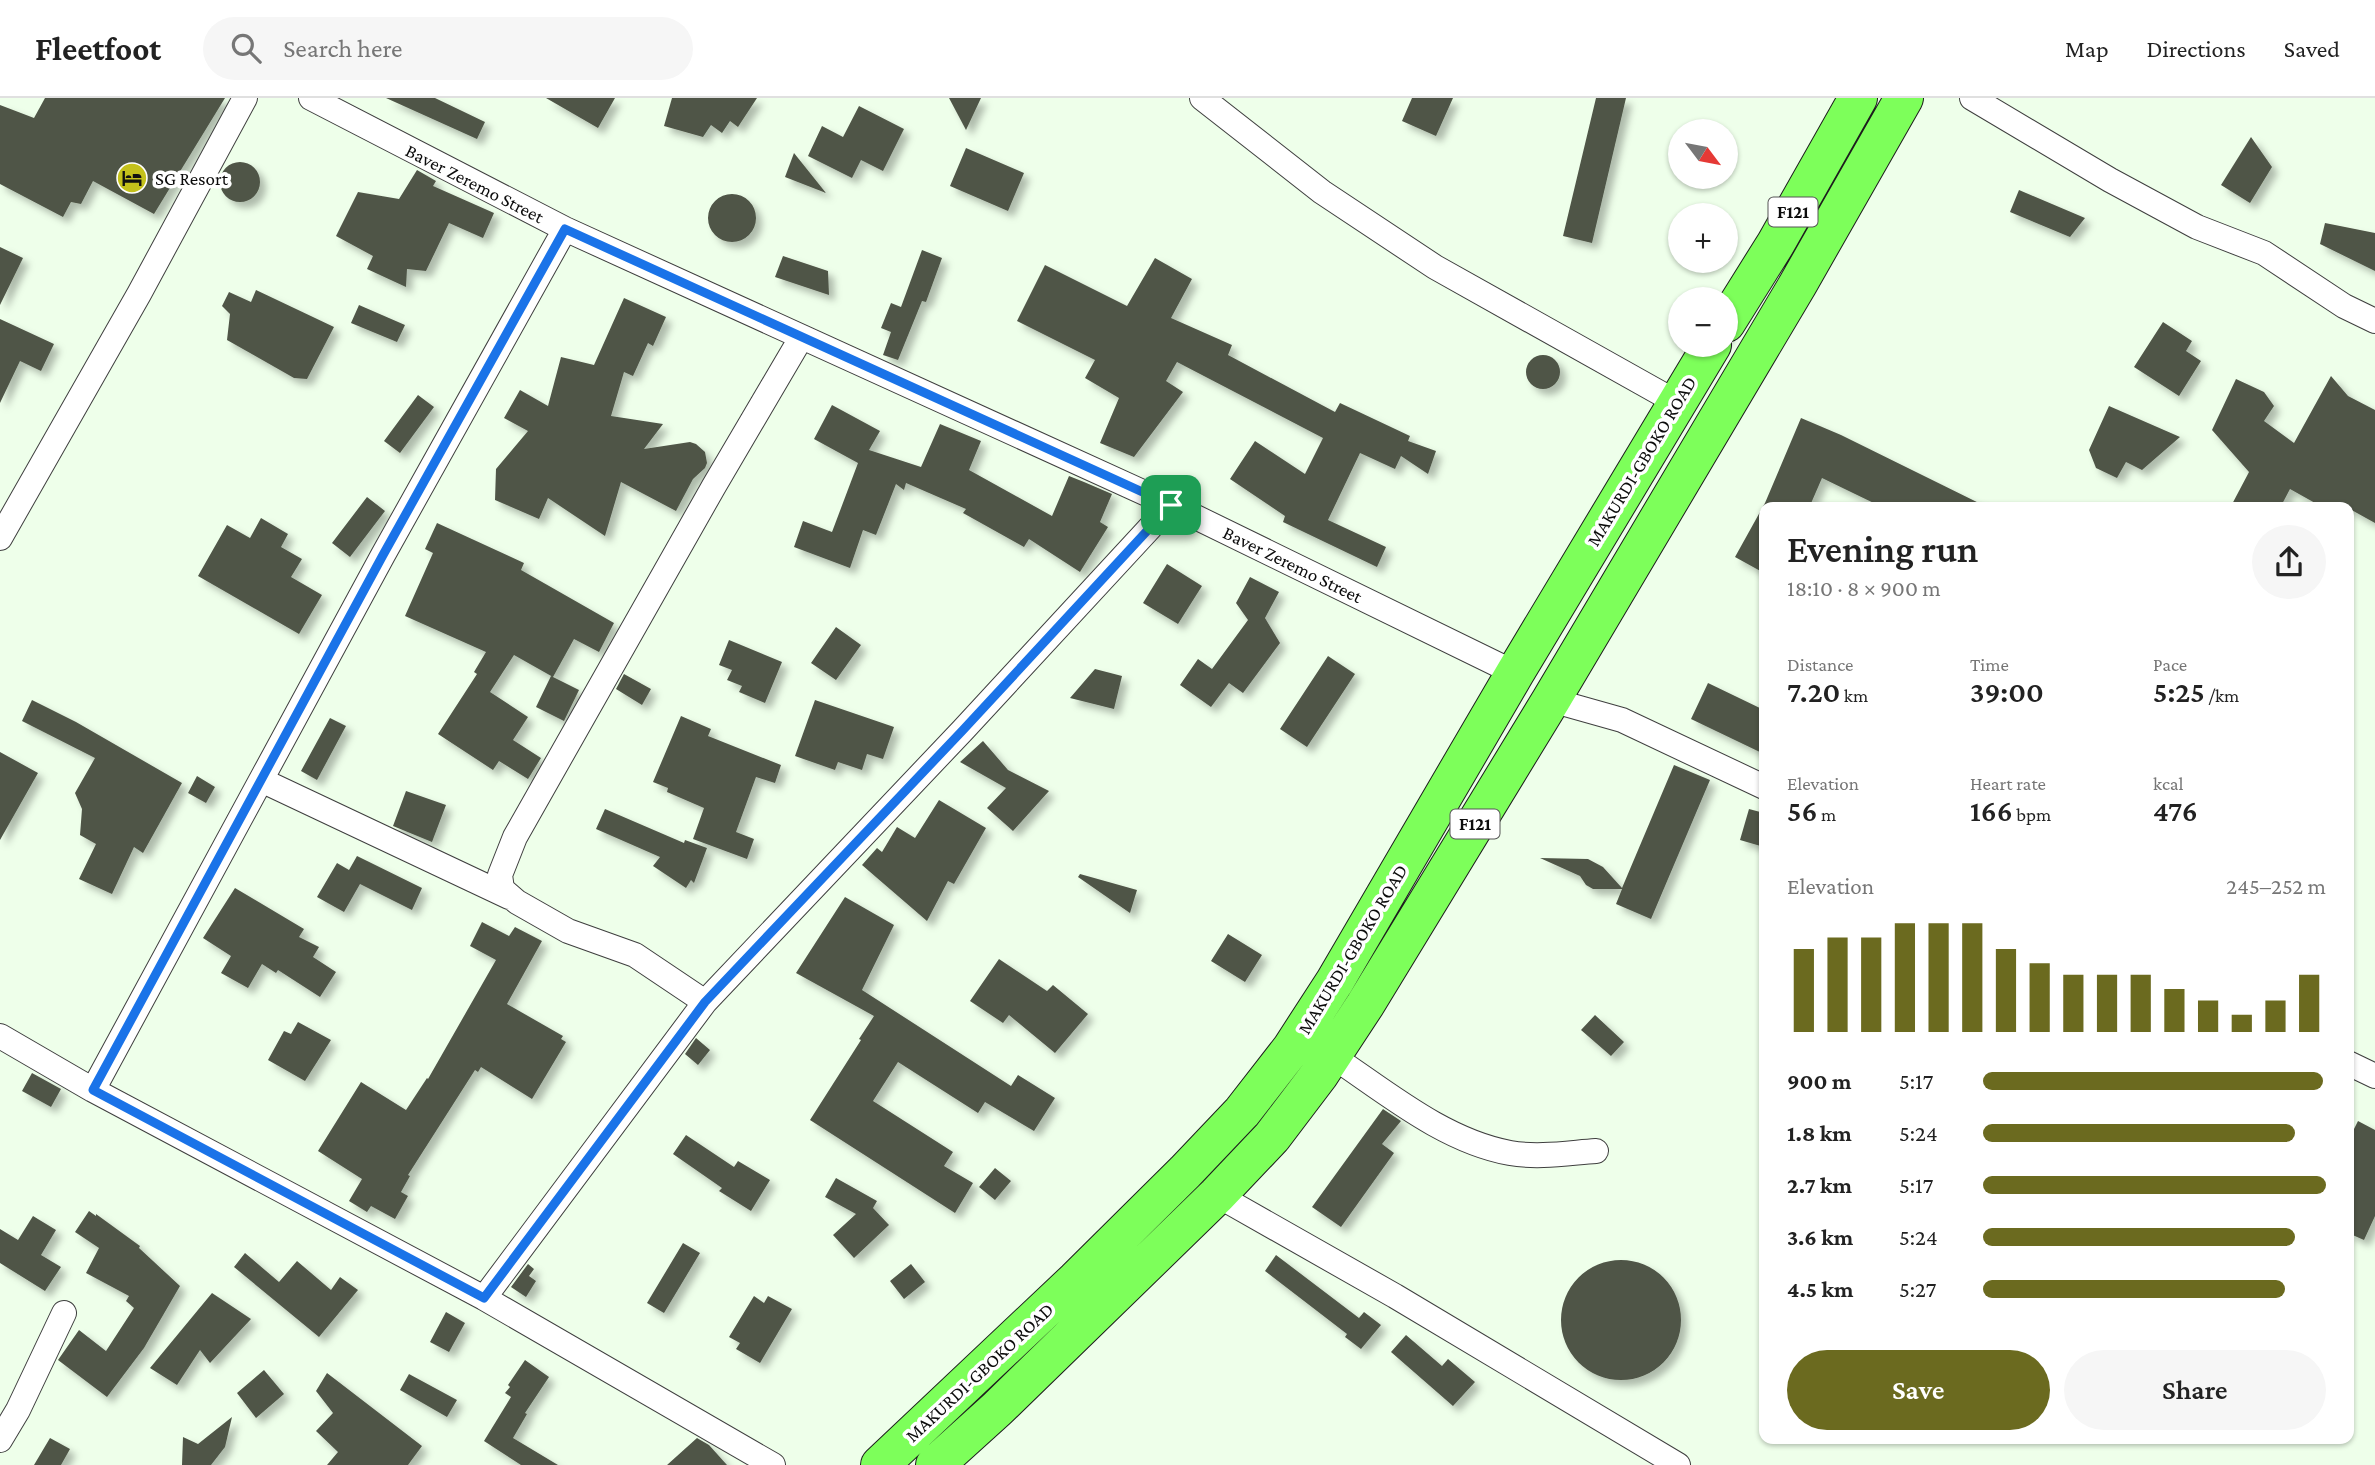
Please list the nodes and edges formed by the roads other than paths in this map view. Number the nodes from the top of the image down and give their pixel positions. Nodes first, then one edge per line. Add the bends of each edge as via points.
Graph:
1 (246, 98) edge
2 (312, 98) edge
3 (1202, 98) edge
4 (1858, 98) edge
5 (1904, 98) edge
6 (1972, 98) edge
7 (565, 229) junction
8 (1738, 304) edge
9 (2375, 321) edge
10 (801, 338) junction
11 (1704, 357) edge
12 (1676, 402) junction
13 (1171, 505) junction
14 (0, 538) edge
15 (1515, 673) junction
16 (1550, 700) junction
17 (261, 780) junction
18 (1759, 786) edge
19 (509, 897) junction
20 (705, 1002) junction
21 (0, 1036) edge
22 (1291, 1049) junction
23 (1325, 1066) junction
24 (2354, 1066) edge
25 (2375, 1076) edge
26 (93, 1090) junction
27 (1596, 1151) dead end
28 (1217, 1195) junction
29 (484, 1298) junction
30 (64, 1313) dead end
31 (0, 1440) edge
32 (772, 1465) edge
33 (880, 1465) edge
34 (935, 1465) edge
35 (1678, 1465) edge

1 - 14 street
2 - 7 street, Baver Zeremo Street
3 - 12 street via 1322,192 1435,267
4 - 8 main road, F121
5 - 16 main road, F121
6 - 9 street via 2197,227 2264,253
7 - 10 street, Baver Zeremo Street
7 - 17 street
10 - 13 street, Baver Zeremo Street
10 - 19 street via 515,837 500,875
11 - 12 main road, MAKURDI-GBOKO ROAD / F121
12 - 15 main road, MAKURDI-GBOKO ROAD / F121
13 - 15 street, Baver Zeremo Street
13 - 20 street
15 - 22 main road, MAKURDI-GBOKO ROAD / F121
16 - 18 street via 1622,720
16 - 23 main road, F121
17 - 19 street
17 - 26 street
19 - 20 street via 568,931 635,955
20 - 29 street
21 - 26 street
22 - 23 main road
22 - 33 main road, MAKURDI-GBOKO ROAD / F121 via 1242,1112 1185,1172
23 - 27 street via 1468,1140 1509,1153
23 - 28 main road, F121 via 1272,1137
24 - 25 street
26 - 29 street
28 - 34 main road, F121
28 - 35 street
29 - 32 street
30 - 31 street

